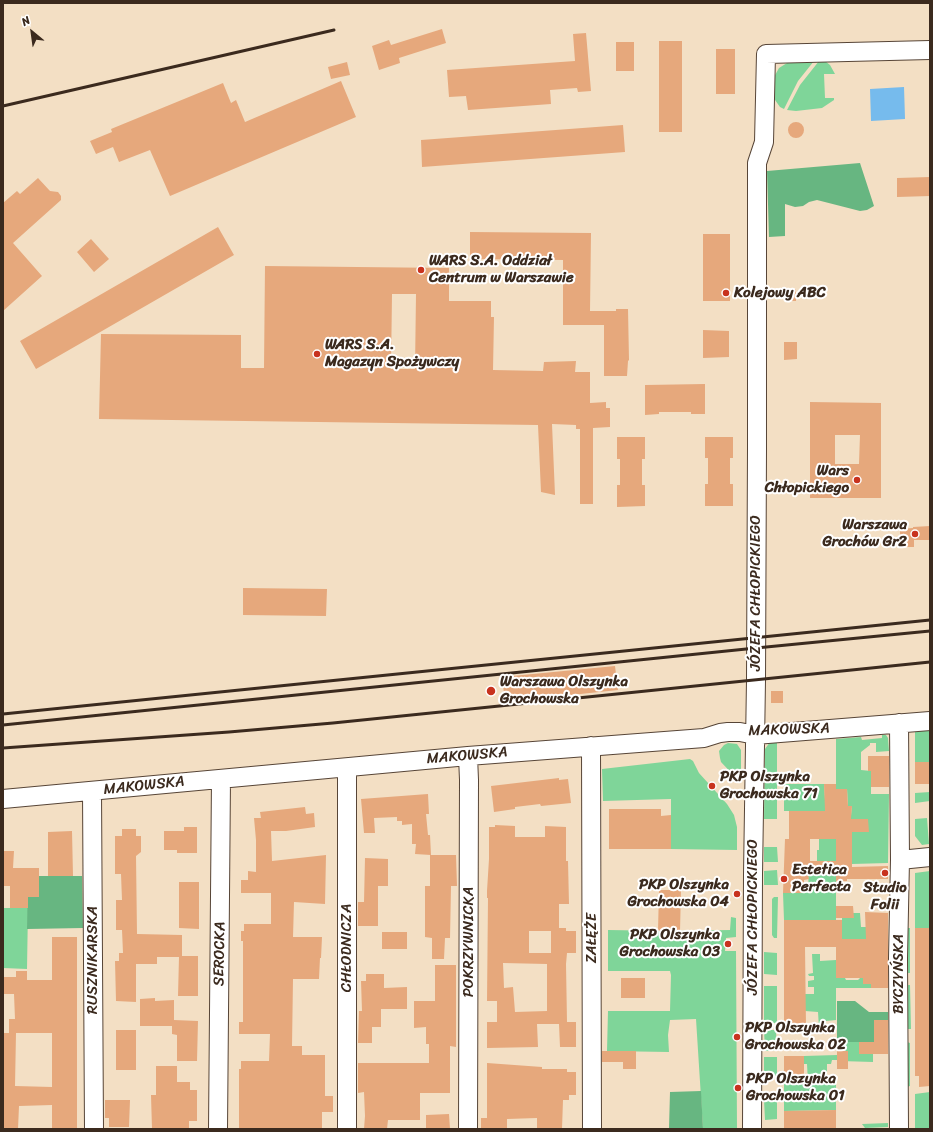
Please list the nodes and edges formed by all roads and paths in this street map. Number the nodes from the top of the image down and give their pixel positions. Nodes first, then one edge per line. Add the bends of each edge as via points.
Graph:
1 (930, 50) edge
2 (930, 721) edge
3 (899, 723) junction
4 (755, 735) junction
5 (591, 746) junction
6 (468, 756) junction
7 (347, 768) junction
8 (221, 779) junction
9 (92, 792) junction
10 (3, 799) edge
11 (930, 857) edge
12 (900, 860) junction
13 (94, 1129) edge
14 (218, 1129) edge
15 (347, 1129) edge
16 (468, 1129) edge
17 (592, 1129) edge
18 (752, 1129) edge
19 (899, 1129) edge

1 - 4 street, JÓZEFA CHŁOPICKIEGO via 766,54 764,142 757,163
2 - 3 street, MAKOWSKA
3 - 4 street, MAKOWSKA
3 - 12 street, BYCZYŃSKA
4 - 5 street, MAKOWSKA via 728,732 704,738
4 - 18 street, JÓZEFA CHŁOPICKIEGO
5 - 6 street, MAKOWSKA
5 - 17 street, ZAŁĘŻE
6 - 7 street, MAKOWSKA
6 - 16 street, POKRZYWNICKA
7 - 8 street, MAKOWSKA
7 - 15 street, CHŁODNICZA
8 - 9 street, MAKOWSKA
8 - 14 street, SEROCKA
9 - 10 street, MAKOWSKA
9 - 13 street, RUSZNIKARSKA
11 - 12 street
12 - 19 street, BYCZYŃSKA

